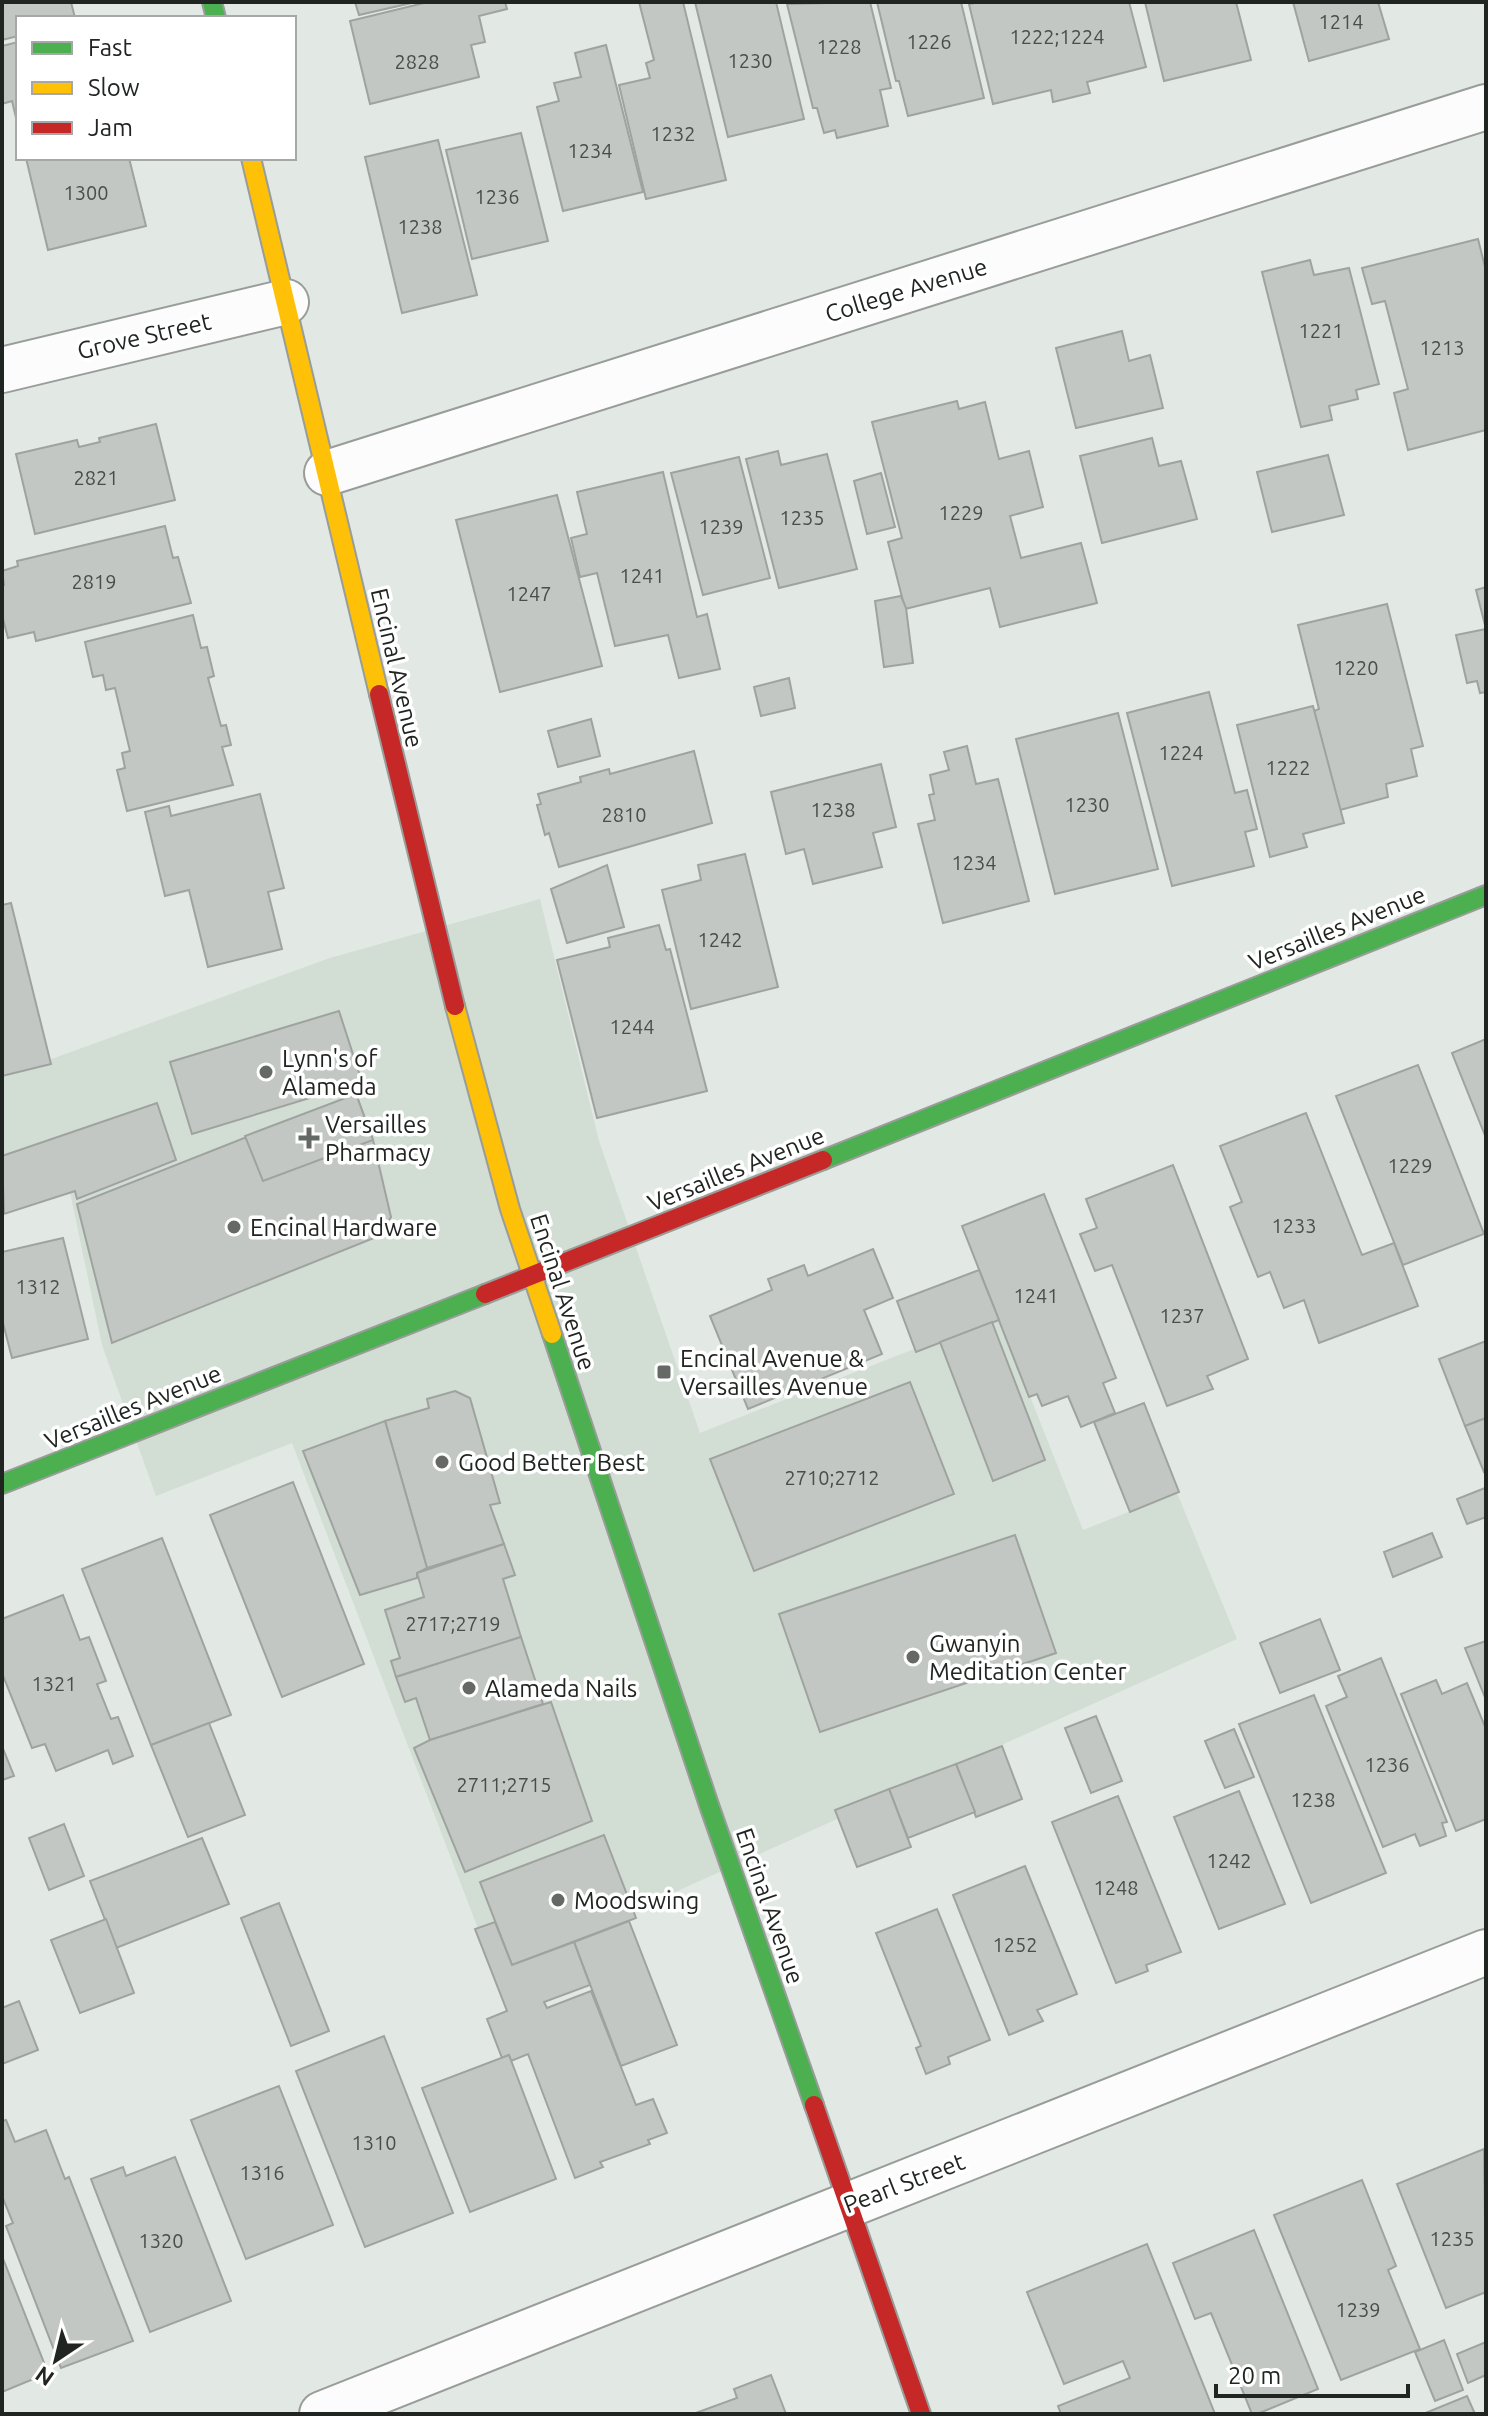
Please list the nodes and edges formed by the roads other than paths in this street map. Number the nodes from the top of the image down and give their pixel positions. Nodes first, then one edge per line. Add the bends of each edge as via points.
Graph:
1 (1486, 107) edge
2 (251, 160) edge
3 (286, 302) junction
4 (2, 370) edge
5 (327, 473) junction
6 (1486, 895) edge
7 (532, 1276) junction
8 (2, 1484) edge
9 (1486, 1952) edge
10 (850, 2205) junction
11 (322, 2414) edge
12 (921, 2414) edge

1 - 5 street, College Avenue
2 - 3 main road, Encinal Avenue
3 - 4 street, Grove Street
3 - 5 main road, Encinal Avenue
5 - 7 main road, Encinal Avenue via 445,967
6 - 7 main road, Versailles Avenue
7 - 8 main road, Versailles Avenue
7 - 10 main road, Encinal Avenue
9 - 10 street, Pearl Street
10 - 11 street, Pearl Street
10 - 12 main road, Encinal Avenue

